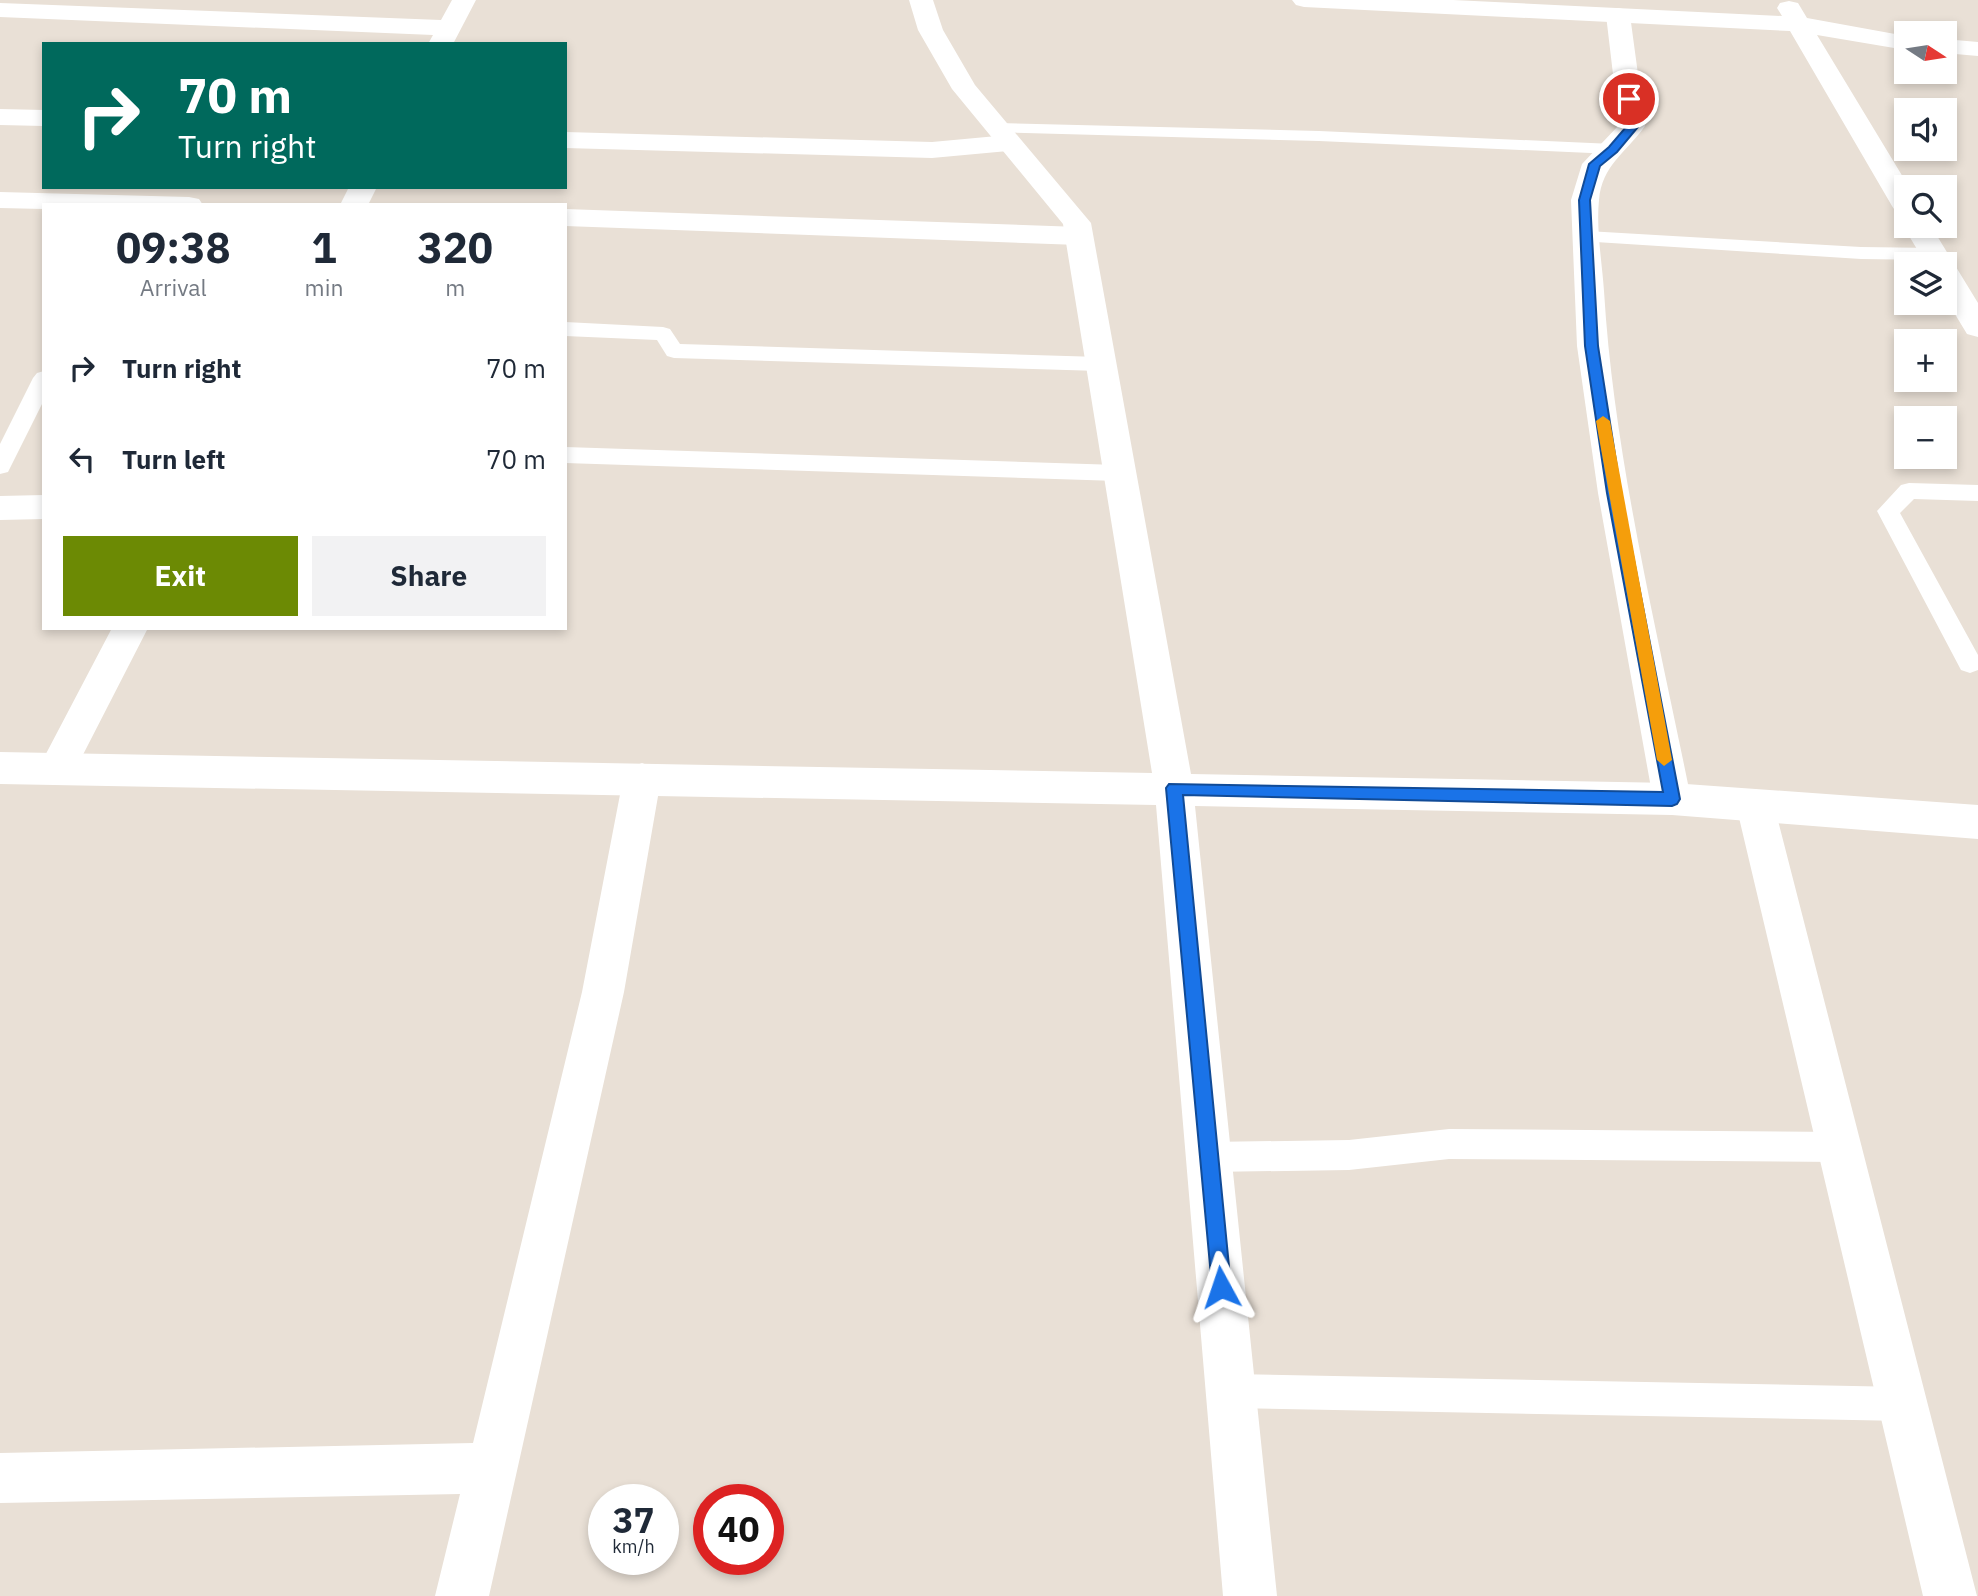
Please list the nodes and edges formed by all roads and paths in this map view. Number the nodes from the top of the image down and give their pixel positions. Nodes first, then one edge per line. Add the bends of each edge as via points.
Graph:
1 (464, 0) edge
2 (921, 0) edge
3 (1304, 0) edge
4 (1774, 0) edge
5 (1785, 0) edge
6 (0, 9) edge
7 (1618, 15) junction
8 (1797, 24) junction
9 (444, 36) edge
10 (1894, 41) edge
11 (1957, 47) edge
12 (1978, 49) edge
13 (0, 117) edge
14 (42, 118) edge
15 (1003, 136) junction
16 (567, 139) edge
17 (1613, 149) junction
18 (1894, 186) edge
19 (0, 200) edge
20 (98, 203) edge
21 (567, 217) edge
22 (1079, 236) junction
23 (1587, 237) junction
24 (1894, 257) edge
25 (1957, 292) edge
26 (1978, 327) edge
27 (567, 329) edge
28 (1100, 364) junction
29 (42, 383) edge
30 (567, 455) edge
31 (0, 466) edge
32 (1118, 473) junction
33 (1978, 492) edge
34 (0, 508) edge
35 (42, 508) edge
36 (129, 630) edge
37 (1970, 663) dead end
38 (0, 768) edge
39 (57, 769) junction
40 (642, 779) junction
41 (1174, 788) junction
42 (1672, 799) junction
43 (1755, 805) junction
44 (1978, 822) edge
45 (1839, 1147) junction
46 (1209, 1157) junction
47 (1231, 1391) junction
48 (1903, 1404) junction
49 (492, 1468) junction
50 (0, 1478) edge
51 (462, 1596) edge
52 (1250, 1596) edge
53 (1950, 1596) edge

1 - 9 street
2 - 15 street via 937,50
3 - 7 street
4 - 8 street
5 - 8 street
6 - 9 street
7 - 8 street
7 - 17 street via 1632,127
8 - 10 street
8 - 18 street
11 - 12 street
13 - 14 street
15 - 16 street via 932,150
15 - 17 lane via 1319,136
15 - 22 street via 1077,223
17 - 23 street via 1595,164 1585,200
19 - 20 street
21 - 22 street
22 - 28 street
23 - 24 lane
23 - 42 street via 1594,359 1614,493
25 - 26 street
27 - 28 lane via 663,334 674,351
28 - 32 street
29 - 31 lane
30 - 32 lane
32 - 41 street
33 - 37 lane via 1909,491 1888,511
34 - 35 street
36 - 39 street
38 - 39 street
39 - 40 street
40 - 41 street
40 - 49 street via 603,992
41 - 42 street
41 - 46 street
42 - 43 street
43 - 44 street
43 - 45 street
45 - 46 lane via 1449,1144 1349,1155
45 - 48 street
46 - 47 street
47 - 48 lane
47 - 52 street
48 - 53 street
49 - 50 street
49 - 51 street

